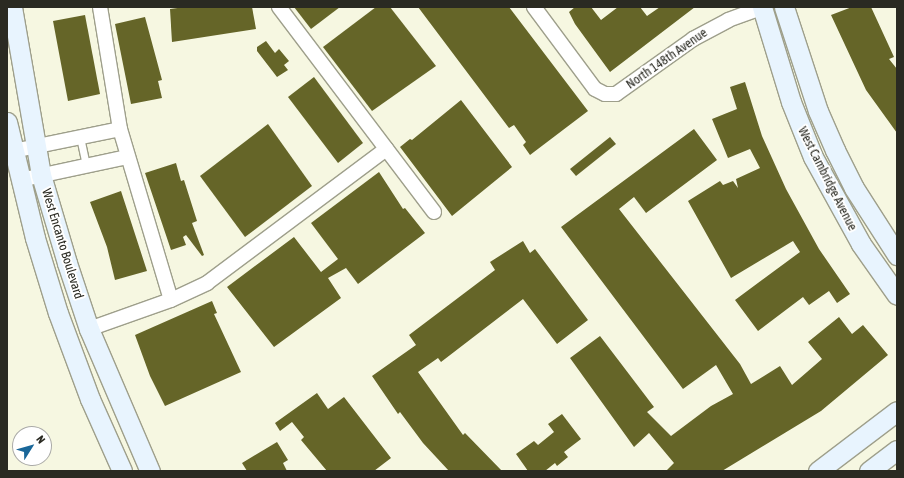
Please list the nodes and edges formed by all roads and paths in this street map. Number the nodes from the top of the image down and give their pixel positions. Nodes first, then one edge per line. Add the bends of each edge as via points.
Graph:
1 (12, 7) edge
2 (100, 7) edge
3 (279, 7) edge
4 (762, 7) edge
5 (784, 7) edge
6 (537, 8) edge
7 (7, 122) edge
8 (120, 129) junction
9 (80, 137) junction
10 (35, 146) junction
11 (386, 148) junction
12 (13, 151) junction
13 (127, 157) junction
14 (86, 166) junction
15 (41, 175) junction
16 (20, 180) junction
17 (434, 212) dead end
18 (897, 255) edge
19 (897, 295) edge
20 (171, 300) junction
21 (89, 329) junction
22 (897, 411) edge
23 (897, 450) edge
24 (122, 471) edge
25 (150, 471) edge
26 (818, 471) edge
27 (869, 471) edge

1 - 10 main road, West Encanto Boulevard
2 - 8 street
3 - 11 street
4 - 6 street, North 148th Avenue via 728,20 693,39 616,94 605,94 595,89
4 - 19 main road, West Cambridge Avenue via 791,102 813,157 861,244
5 - 18 main road, West Cambridge Avenue via 818,111 835,150 854,188
7 - 12 main road, West Encanto Boulevard
8 - 9 street
8 - 13 street
9 - 10 street
9 - 14 lane
10 - 12 street
10 - 15 main road, West Encanto Boulevard
11 - 17 street
11 - 20 street via 207,283
12 - 16 main road, West Encanto Boulevard
13 - 14 street
13 - 20 street
14 - 15 street
15 - 16 street
15 - 21 main road, West Encanto Boulevard
16 - 24 main road, West Encanto Boulevard via 65,334 90,400
20 - 21 street
21 - 25 main road, West Encanto Boulevard
22 - 26 main road
23 - 27 main road

